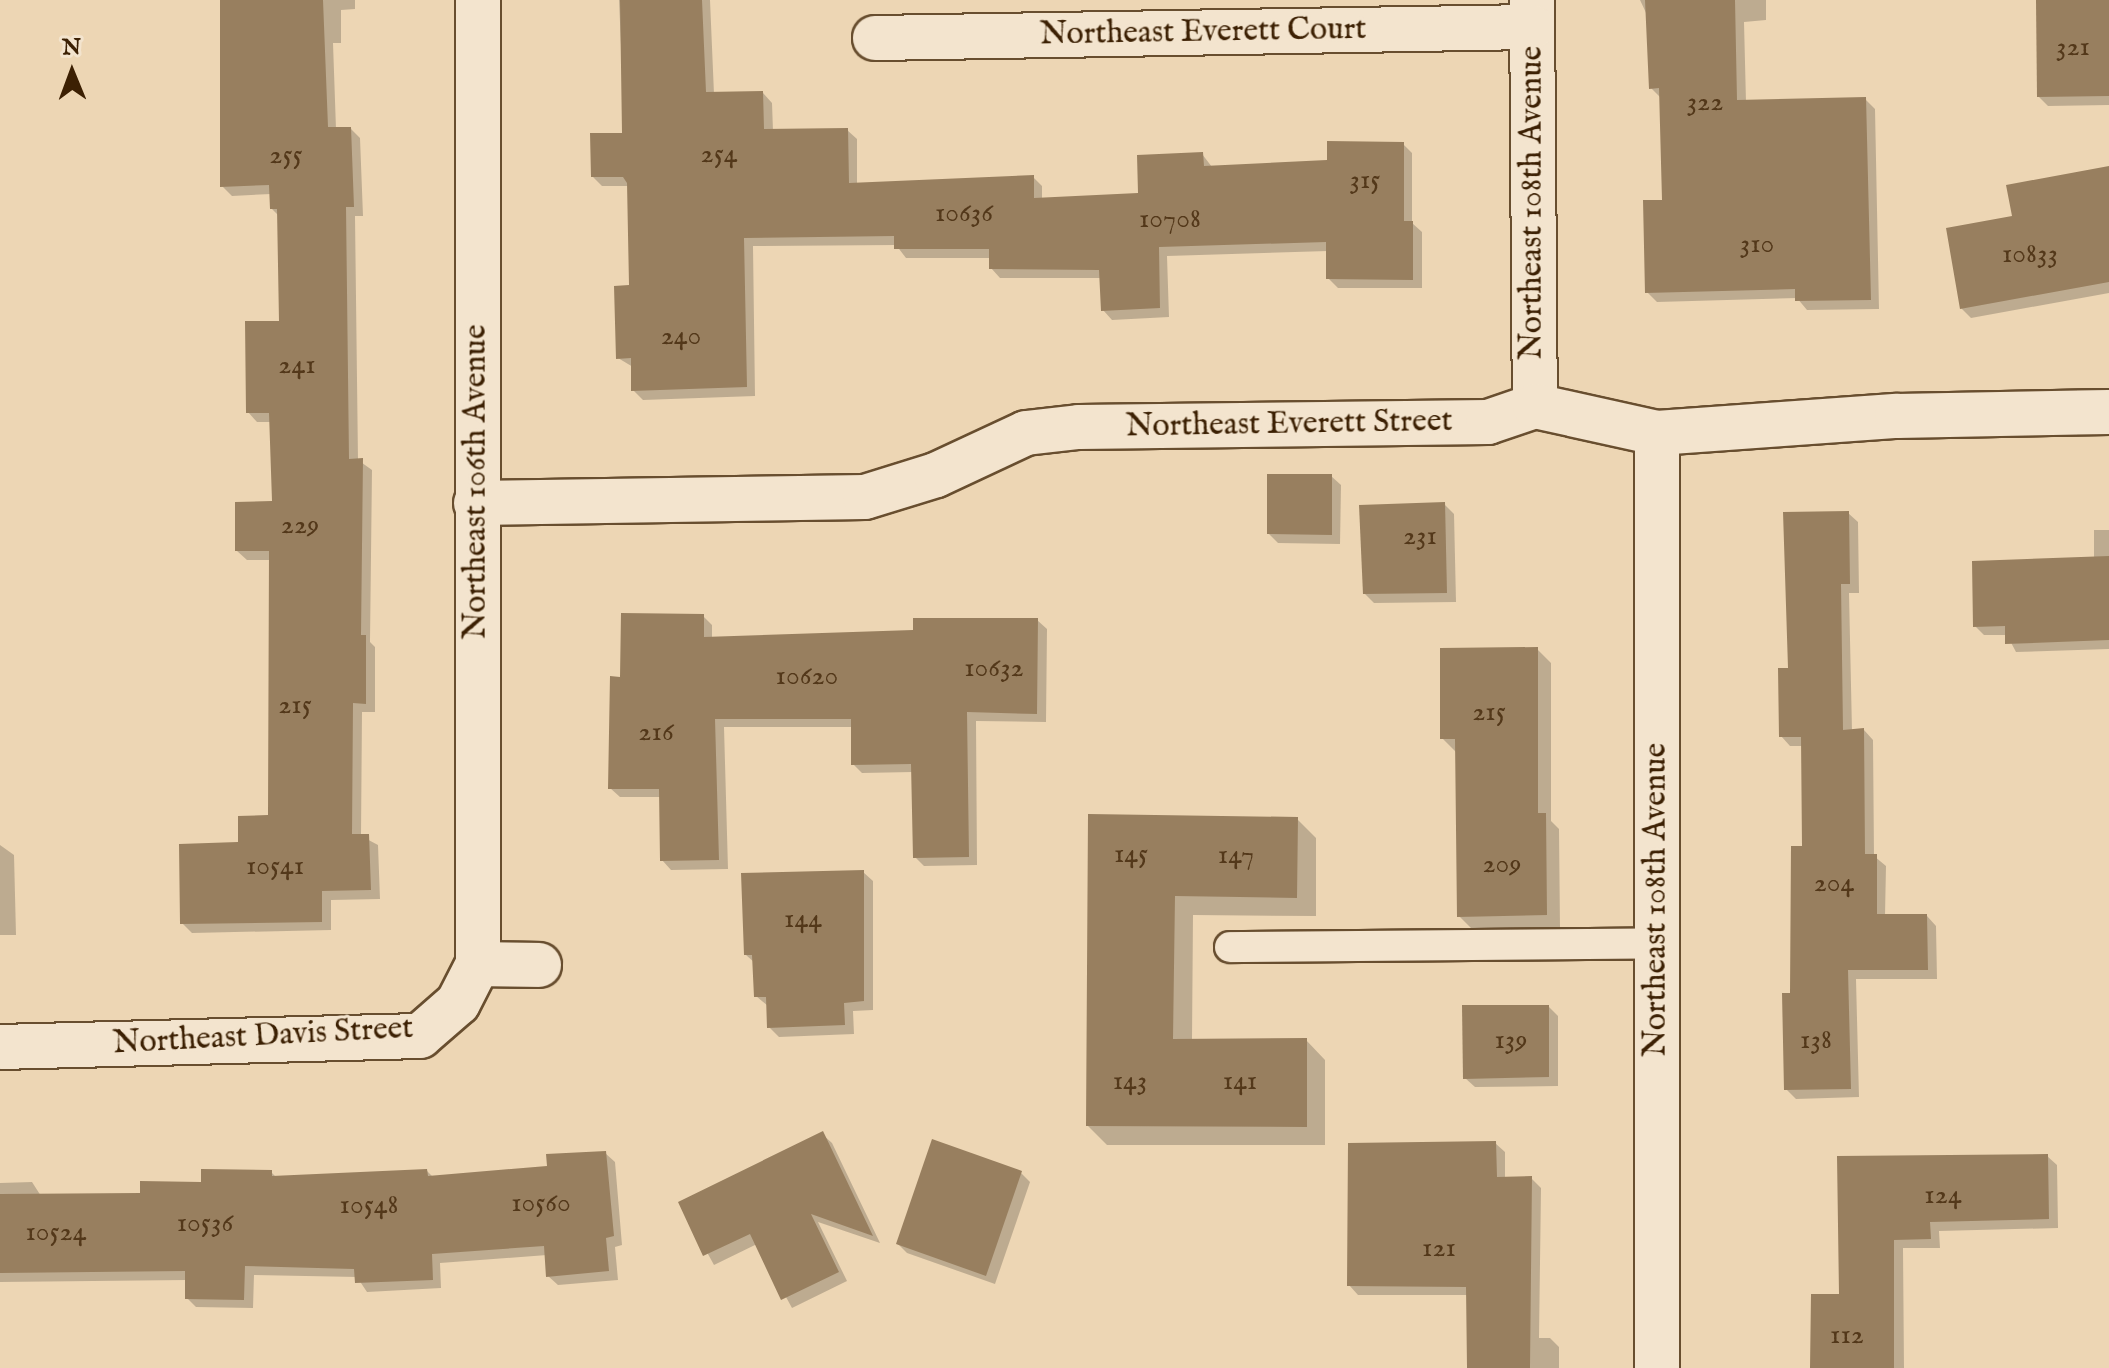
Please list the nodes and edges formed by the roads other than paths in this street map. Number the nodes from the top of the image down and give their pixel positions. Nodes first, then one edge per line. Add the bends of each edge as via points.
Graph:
1 (478, 0) edge
2 (1532, 14) edge
3 (875, 38) dead end
4 (1535, 406) junction
5 (2109, 412) edge
6 (1657, 433) junction
7 (476, 503) junction
8 (1658, 943) junction
9 (1230, 947) dead end
10 (478, 964) junction
11 (539, 965) dead end
12 (0, 1047) edge
13 (1657, 1368) edge

1 - 7 street, Northeast 106th Avenue
2 - 3 street, Northeast Everett Court
2 - 4 street, Northeast 108th Avenue
4 - 6 street
4 - 7 street, Northeast Everett Street via 1488,422 1079,427 1026,433 936,475 865,497
5 - 6 street via 1897,416
6 - 8 street, Northeast 108th Avenue
7 - 10 street, Northeast 106th Avenue
8 - 9 lane
8 - 13 street, Northeast 108th Avenue
10 - 11 street
10 - 12 street, Northeast Davis Street via 458,1003 420,1036

